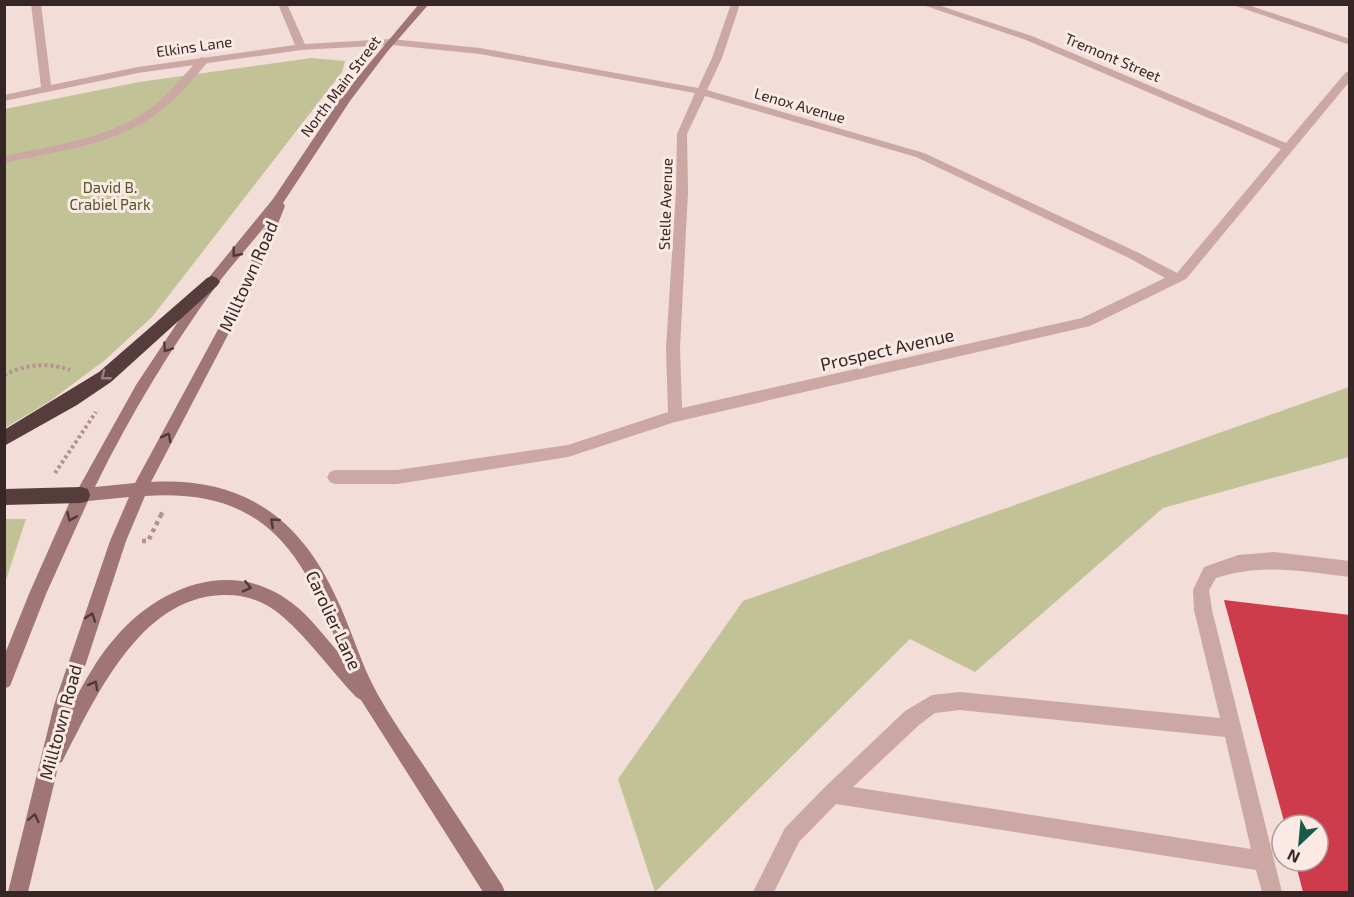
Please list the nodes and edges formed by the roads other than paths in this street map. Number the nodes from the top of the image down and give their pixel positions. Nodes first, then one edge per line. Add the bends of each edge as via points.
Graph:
1 (36, 4) edge
2 (282, 4) edge
3 (425, 4) edge
4 (736, 4) edge
5 (924, 4) edge
6 (1234, 4) edge
7 (391, 42) junction
8 (1350, 42) edge
9 (301, 47) junction
10 (205, 59) junction
11 (1350, 74) edge
12 (46, 88) junction
13 (701, 92) junction
14 (4, 98) edge
15 (1288, 148) junction
16 (4, 160) edge
17 (286, 190) junction
18 (1176, 278) junction
19 (212, 282) junction
20 (675, 416) junction
21 (4, 439) edge
22 (334, 477) dead end
23 (140, 489) junction
24 (81, 495) junction
25 (4, 497) edge
26 (1350, 569) edge
27 (4, 680) edge
28 (371, 701) junction
29 (1232, 728) junction
30 (45, 773) junction
31 (832, 794) junction
32 (1264, 861) junction
33 (18, 892) edge
34 (495, 892) edge
35 (763, 892) edge
36 (1272, 892) edge

1 - 12 street
2 - 9 street
3 - 7 street, North Main Street
4 - 13 street, Stelle Avenue
5 - 15 street, Tremont Street via 1029,38
6 - 8 street
7 - 9 street, Elkins Lane
7 - 13 street, Lenox Avenue via 480,51
7 - 17 street, North Main Street via 330,120
9 - 10 street, Elkins Lane
10 - 12 street, Elkins Lane
10 - 16 street via 160,106 133,122 85,140
11 - 15 street, Prospect Avenue
12 - 14 street, Elkins Lane
13 - 18 street, Lenox Avenue via 920,155
13 - 20 street, Stelle Avenue via 682,134 673,348
15 - 18 street, Prospect Avenue
17 -> 19 street, Milltown Road
23 -> 17 street, Milltown Road via 247,287
18 - 20 street, Prospect Avenue via 1085,322
19 -> 21 highway via 105,377
19 -> 24 street, Milltown Road via 132,404
20 - 22 street, Prospect Avenue via 567,451 398,477
23 - 24 street, Carolier Lane
28 -> 23 street, Carolier Lane via 322,586 292,541 269,517 208,490
30 -> 23 street, Milltown Road via 83,641
24 - 25 highway
24 -> 27 street, Milltown Road
26 - 29 street via 1274,560 1238,563 1210,572 1201,590 1203,610
30 -> 28 street via 104,666 120,646 151,615 199,588 239,585 273,597
28 - 34 street, Carolier Lane
29 - 31 street via 960,701 932,704
29 - 32 street
33 -> 30 street, Milltown Road
31 - 32 street
31 - 35 street via 792,835
32 - 36 street

